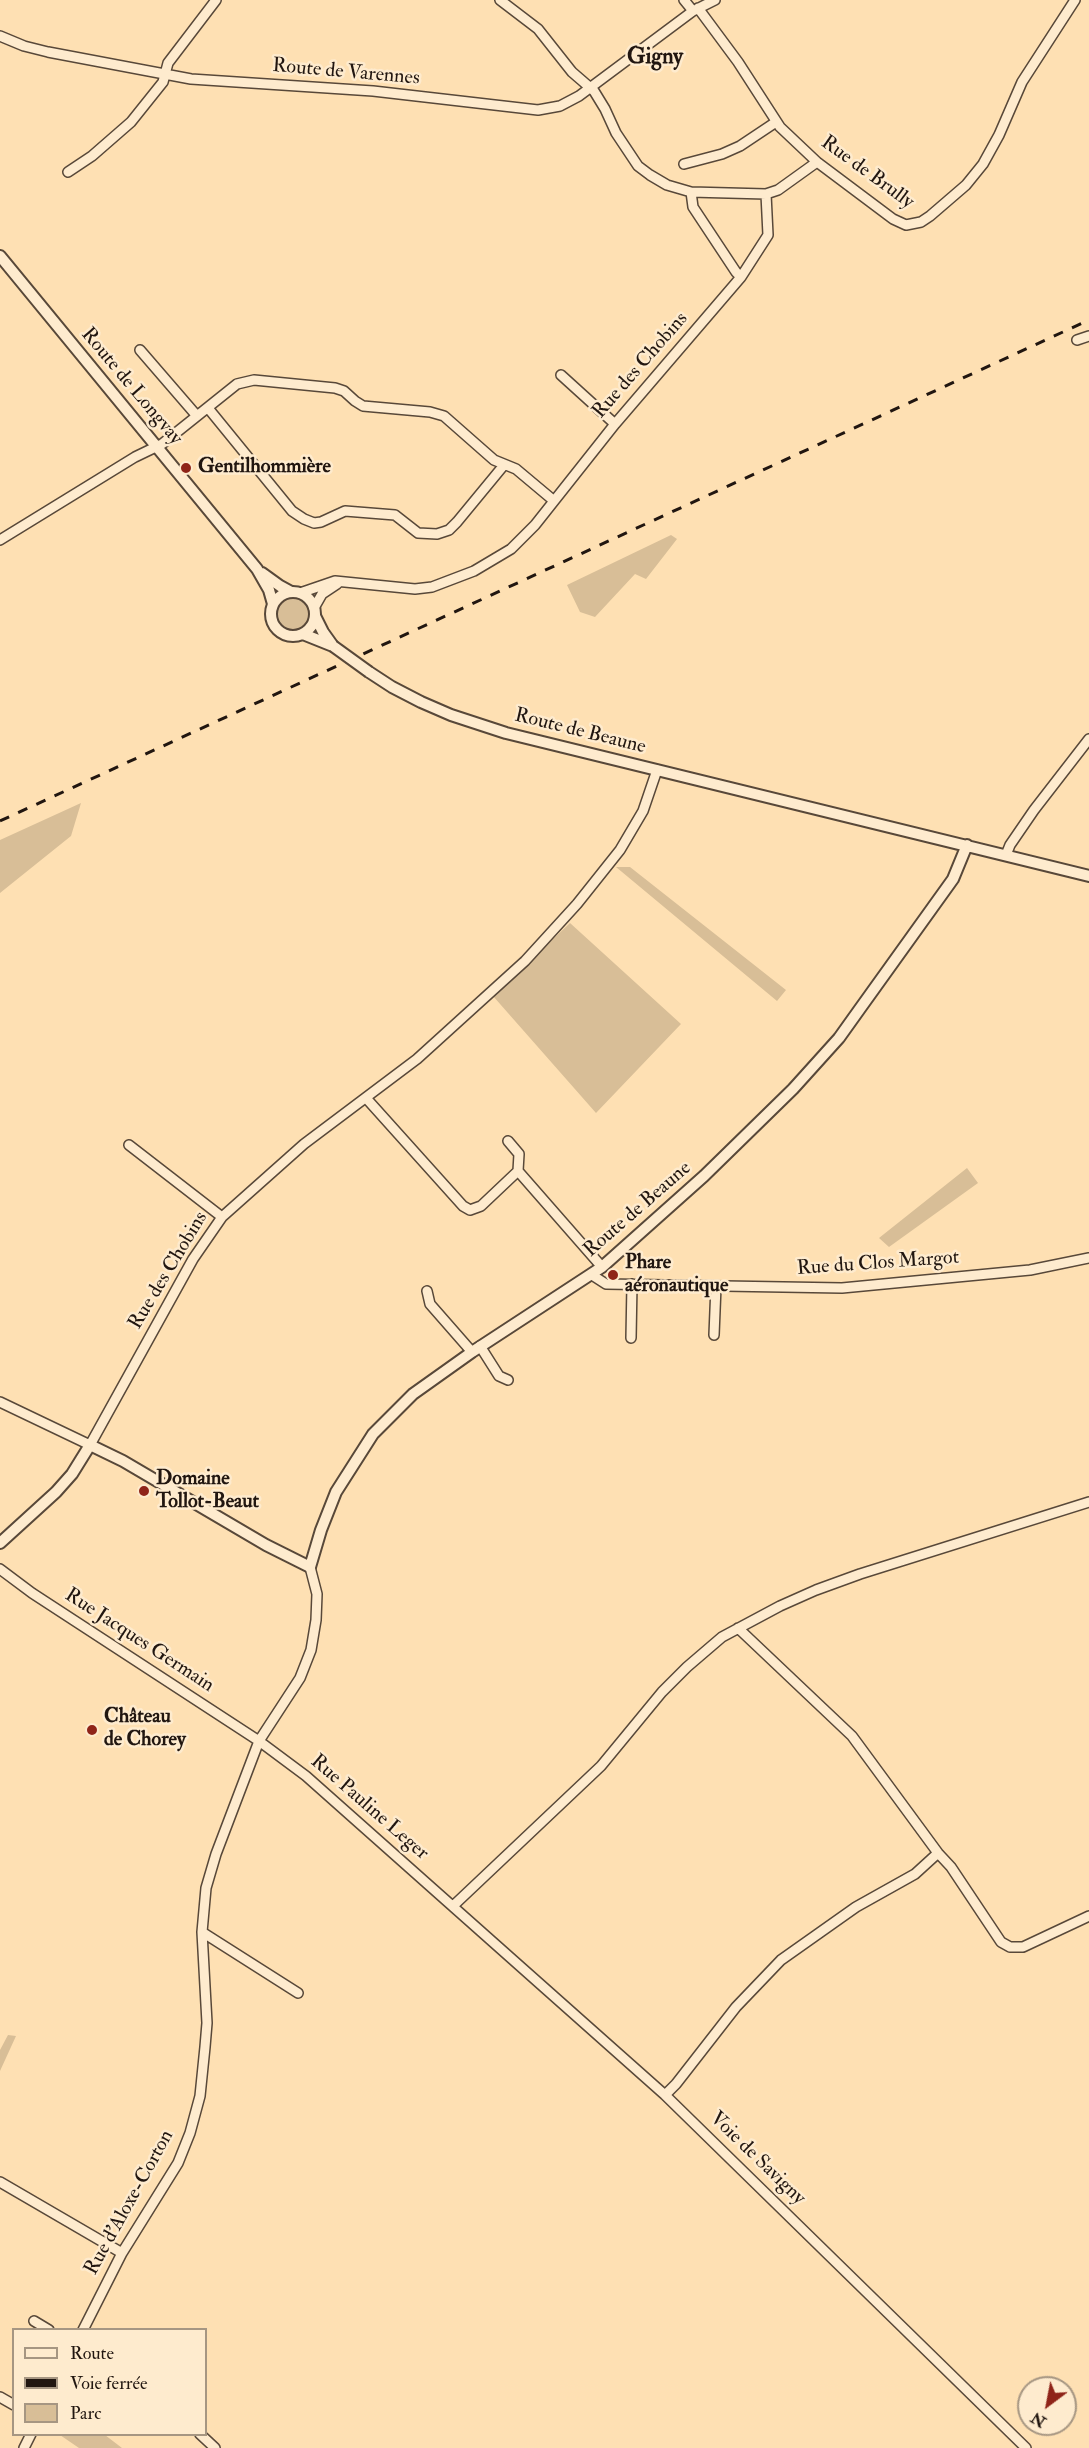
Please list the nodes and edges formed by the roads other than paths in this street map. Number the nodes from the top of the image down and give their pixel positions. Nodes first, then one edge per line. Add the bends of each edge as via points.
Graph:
1 (216, 0) edge
2 (500, 0) edge
3 (684, 0) edge
4 (1075, 0) edge
5 (712, 1) edge
6 (695, 9) junction
7 (0, 36) edge
8 (165, 75) junction
9 (590, 88) junction
10 (776, 122) junction
11 (817, 162) junction
12 (684, 164) dead end
13 (68, 172) dead end
14 (691, 192) junction
15 (766, 194) junction
16 (0, 256) edge
17 (741, 277) junction
18 (1089, 336) edge
19 (1077, 340) dead end
20 (140, 350) dead end
21 (561, 375) dead end
22 (208, 408) junction
23 (197, 416) junction
24 (615, 424) junction
25 (158, 446) junction
26 (504, 465) junction
27 (552, 500) junction
28 (0, 540) edge
29 (257, 568) junction
30 (341, 582) junction
31 (296, 592) junction
32 (273, 604) junction
33 (315, 612) junction
34 (303, 634) junction
35 (333, 646) junction
36 (1089, 739) edge
37 (657, 770) junction
38 (967, 845) junction
39 (1006, 855) junction
40 (1089, 876) edge
41 (366, 1098) junction
42 (508, 1141) dead end
43 (129, 1145) dead end
44 (518, 1171) junction
45 (222, 1217) junction
46 (1089, 1258) edge
47 (602, 1267) junction
48 (591, 1275) junction
49 (632, 1284) junction
50 (716, 1286) junction
51 (427, 1292) dead end
52 (714, 1335) dead end
53 (631, 1338) dead end
54 (476, 1349) junction
55 (508, 1380) dead end
56 (0, 1402) edge
57 (90, 1445) junction
58 (1089, 1502) edge
59 (0, 1543) edge
60 (310, 1567) junction
61 (0, 1569) edge
62 (738, 1628) junction
63 (259, 1741) junction
64 (938, 1853) junction
65 (453, 1906) junction
66 (1089, 1916) edge
67 (202, 1932) junction
68 (298, 1993) dead end
69 (665, 2095) junction
70 (0, 2182) edge
71 (122, 2253) junction
72 (34, 2321) dead end
73 (46, 2328) edge
74 (84, 2328) edge
75 (202, 2436) edge
76 (215, 2448) edge
77 (1026, 2448) edge

1 - 8 street via 168,63
2 - 9 street via 538,28 572,72
3 - 6 street, Rue de Brully
4 - 11 street, Rue de Brully via 1022,82 983,164 966,185 930,216 912,224 900,223
5 - 6 street
6 - 9 street, Route de Varennes
6 - 10 street, Rue de Brully via 738,62
7 - 8 street, Route de Varennes via 48,52
8 - 9 street, Route de Varennes via 220,83 373,91 525,111 560,106
8 - 13 street via 131,122
9 - 14 street via 638,166 668,185
10 - 11 street, Rue de Brully
10 - 12 street via 740,146
11 - 15 street
14 - 15 street
14 - 17 street via 693,207
15 - 17 street, Rue des Chobins via 768,236
16 - 25 street, Route de Longvay
17 - 24 street, Rue des Chobins
18 - 19 street
20 - 23 street
21 - 24 street
22 - 23 street
22 - 26 street via 237,384 248,380 335,388 363,406 444,416
22 - 26 street via 292,511 314,523 340,511 395,515 418,533 437,534 453,526
23 - 25 street
24 - 27 street, Rue des Chobins
25 - 28 street
25 - 29 street, Route de Longvay
26 - 27 street via 516,469
27 - 30 street, Rue des Chobins via 535,525 511,549 474,571 432,588
29 - 31 street, Route de Longvay via 280,586
29 - 32 street, Route de Longvay
30 - 31 street via 331,581 309,592
30 - 33 street via 322,594
31 - 32 street via 280,596
31 - 33 street via 309,599
32 - 34 street via 271,619 277,630 291,636
33 - 34 street via 312,626
33 - 35 street
34 - 35 street
35 - 37 street, Route de Beaune, bridge via 407,695 460,718
36 - 39 street via 1034,810
37 - 38 street, Route de Beaune
37 - 41 street, Rue des Chobins via 638,822 552,933 417,1059
38 - 39 street, Route de Beaune
38 - 47 street, Route de Beaune via 953,879 839,1038 733,1148
39 - 40 street, Route de Beaune
41 - 44 street via 470,1210 481,1206
41 - 45 street, Rue des Chobins via 304,1144
42 - 44 street via 519,1154
43 - 45 street
44 - 47 street
45 - 57 street, Rue des Chobins via 193,1259
46 - 50 street, Rue du Clos Margot via 1030,1270 842,1288
47 - 48 street, Route de Beaune
48 - 49 street, Rue du Clos Margot via 606,1284
48 - 54 street, Route de Beaune
49 - 50 street, Rue du Clos Margot
49 - 53 street
50 - 52 street
51 - 54 street via 430,1304
54 - 55 street via 499,1376
54 - 60 street, Route de Beaune via 413,1394 373,1434 336,1492
56 - 57 street
57 - 59 street via 56,1492
57 - 60 street
58 - 62 street via 860,1574 780,1606
60 - 63 street, Rue d'Aloxe-Corton via 317,1594 311,1650 300,1678
61 - 63 street, Rue Jacques Germain
62 - 64 street via 852,1736
62 - 65 street via 687,1666 601,1766
63 - 65 street, Rue Pauline Leger via 306,1776
63 - 67 street, Rue d'Aloxe-Corton via 216,1854 206,1888
64 - 66 street via 956,1873 996,1935 1010,1947 1023,1947
64 - 69 street via 915,1874 856,1906 781,1960 736,2007
65 - 69 street, Voie de Savigny
67 - 68 street
67 - 71 street, Rue d'Aloxe-Corton via 207,2023 200,2096 178,2163
69 - 77 street, Voie de Savigny
70 - 71 street
71 - 74 street, Rue d'Aloxe-Corton
72 - 73 street
75 - 76 street

